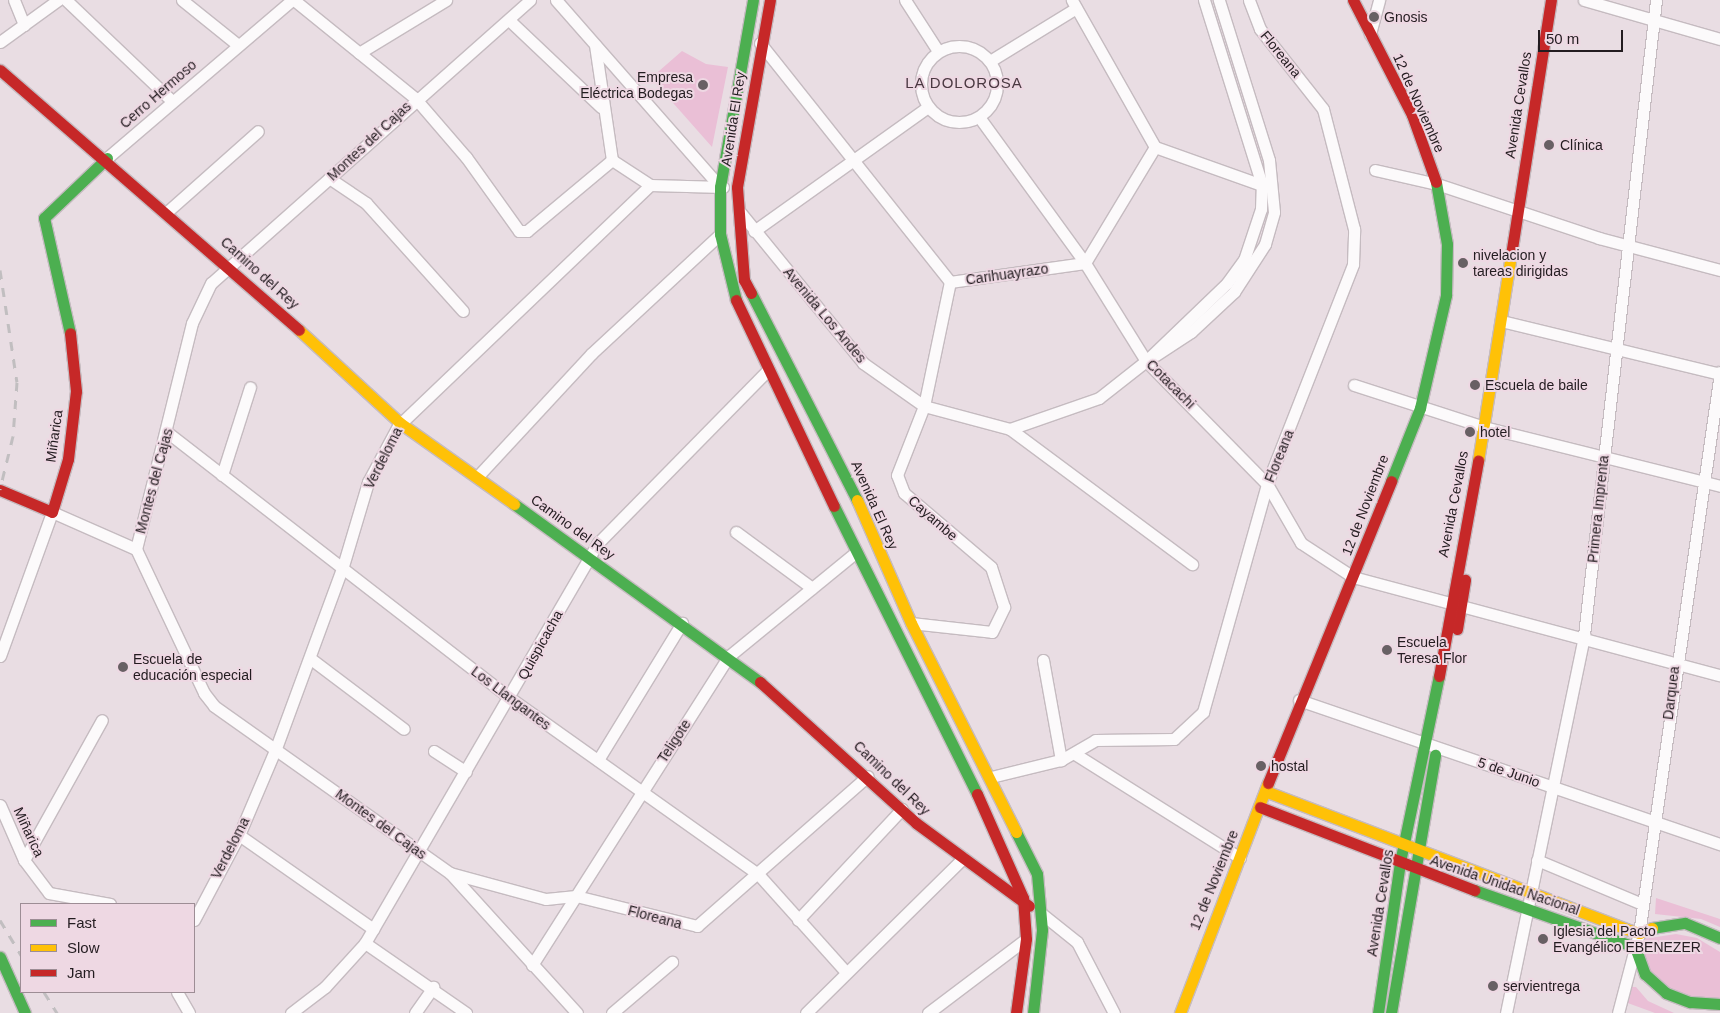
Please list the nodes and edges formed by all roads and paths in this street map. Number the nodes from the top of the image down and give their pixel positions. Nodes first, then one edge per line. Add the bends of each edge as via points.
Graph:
1 (14, 0) edge
2 (58, 0) edge
3 (66, 0) edge
4 (182, 0) edge
5 (293, 0) edge
6 (446, 0) edge
7 (530, 0) edge
8 (556, 0) edge
9 (753, 0) edge
10 (770, 0) edge
11 (905, 0) edge
12 (1204, 0) edge
13 (1219, 0) edge
14 (1249, 0) edge
15 (1353, 0) edge
16 (1379, 0) edge
17 (1550, 0) edge
18 (1560, 0) edge
19 (1584, 0) edge
20 (1656, 0) edge
21 (1074, 4) edge
22 (1653, 18) junction
23 (510, 21) junction
24 (24, 25) junction
25 (748, 28) junction
26 (1370, 34) junction
27 (1720, 38) edge
28 (0, 42) edge
29 (761, 43) junction
30 (238, 45) junction
31 (595, 45) junction
32 (938, 51) junction
33 (359, 53) junction
34 (990, 61) junction
35 (0, 70) edge
36 (414, 98) junction
37 (172, 101) junction
38 (601, 106) junction
39 (928, 107) junction
40 (979, 117) junction
41 (258, 132) dead end
42 (1155, 148) junction
43 (108, 158) junction
44 (856, 158) junction
45 (612, 160) junction
46 (1375, 170) dead end
47 (329, 178) junction
48 (1437, 184) junction
49 (650, 185) junction
50 (1262, 185) junction
51 (720, 187) junction
52 (737, 187) junction
53 (736, 208) junction
54 (168, 211) junction
55 (1520, 211) junction
56 (45, 213) joint
57 (754, 231) junction
58 (720, 234) junction
59 (1629, 245) junction
60 (1085, 263) junction
61 (230, 266) junction
62 (1720, 270) edge
63 (950, 282) junction
64 (463, 311) dead end
65 (1504, 321) junction
66 (1616, 346) junction
67 (1146, 361) junction
68 (767, 371) junction
69 (1720, 373) edge
70 (1354, 385) dead end
71 (250, 387) dead end
72 (924, 406) junction
73 (1420, 408) junction
74 (400, 423) junction
75 (1487, 428) junction
76 (1010, 429) junction
77 (167, 432) junction
78 (1604, 457) junction
79 (222, 475) junction
80 (478, 476) junction
81 (1705, 482) junction
82 (1267, 484) junction
83 (1720, 486) edge
84 (0, 490) edge
85 (52, 512) junction
86 (736, 532) dead end
87 (136, 549) junction
88 (856, 552) junction
89 (588, 558) junction
90 (1192, 564) dead end
91 (343, 566) junction
92 (1353, 577) junction
93 (812, 588) junction
94 (1456, 601) junction
95 (682, 623) junction
96 (911, 624) junction
97 (1584, 635) junction
98 (0, 656) edge
99 (729, 656) junction
100 (311, 659) junction
101 (1043, 660) dead end
102 (1675, 662) junction
103 (1720, 675) edge
104 (510, 698) junction
105 (1299, 700) junction
106 (102, 720) dead end
107 (404, 729) dead end
108 (1432, 745) junction
109 (276, 748) junction
110 (434, 751) dead end
111 (1075, 754) junction
112 (598, 760) junction
113 (1061, 760) junction
114 (466, 772) junction
115 (868, 776) junction
116 (991, 777) junction
117 (1552, 786) junction
118 (642, 791) junction
119 (1265, 791) junction
120 (0, 805) edge
121 (1260, 806) junction
122 (902, 809) junction
123 (1652, 820) junction
124 (239, 835) junction
125 (1404, 844) junction
126 (1720, 844) edge
127 (1418, 849) junction
128 (420, 852) junction
129 (964, 858) junction
130 (1240, 858) junction
131 (24, 860) junction
132 (1537, 860) junction
133 (1400, 862) junction
134 (1414, 869) junction
135 (450, 873) junction
136 (758, 874) junction
137 (1530, 889) junction
138 (576, 896) junction
139 (1023, 902) junction
140 (104, 903) edge
141 (1640, 903) junction
142 (1527, 906) junction
143 (1042, 914) junction
144 (195, 918) edge
145 (798, 920) junction
146 (373, 929) junction
147 (1639, 933) junction
148 (1720, 938) edge
149 (1026, 939) junction
150 (365, 943) junction
151 (1635, 947) junction
152 (0, 957) edge
153 (672, 962) dead end
154 (532, 965) junction
155 (846, 972) junction
156 (433, 987) junction
157 (178, 993) edge
158 (1720, 1004) edge
159 (25, 1013) edge
160 (189, 1013) edge
161 (291, 1013) edge
162 (415, 1013) edge
163 (466, 1013) edge
164 (577, 1013) edge
165 (612, 1013) edge
166 (806, 1013) edge
167 (928, 1013) edge
168 (1016, 1013) edge
169 (1033, 1013) edge
170 (1114, 1013) edge
171 (1180, 1013) edge
172 (1378, 1013) edge
173 (1391, 1013) edge
174 (1506, 1013) edge
175 (1618, 1013) edge

1 - 24 street
2 - 24 street
3 - 37 street
4 - 30 street
5 - 30 street, Cerro Hermoso
5 - 33 street
6 - 33 street
7 - 23 street, Montes del Cajas
8 - 31 street, Avenida Los Andes
9 - 25 street, Avenida El Rey
10 - 29 street, Avenida El Rey
11 - 32 street
12 - 50 street
13 - 67 street via 1269,160 1274,212 1265,244 1234,292 1191,332
14 - 82 street, Floreana via 1260,29 1323,109 1356,244 1353,264 1317,362
15 - 26 street, 12 de Noviembre
16 - 26 street
17 - 55 street, Avenida Cevallos
18 - 55 street, Avenida Cevallos
19 - 22 street
20 - 22 street, Primera Imprenta
21 - 34 street
21 - 42 street
22 - 27 street
22 - 59 street, Primera Imprenta
23 - 36 street, Montes del Cajas
23 - 38 street
24 - 28 street
25 - 29 street, Carihuayrazo
25 - 51 street, Avenida El Rey
26 - 48 street, 12 de Noviembre via 1412,115
29 - 44 street, Carihuayrazo
29 - 52 street, Avenida El Rey
30 - 37 street, Cerro Hermoso
31 - 38 street
31 - 51 street, Avenida Los Andes
32 - 34 street via 970,47
32 - 39 street via 921,77
33 - 36 street
34 - 40 street via 997,91
35 - 43 street, Camino del Rey
36 - 45 street via 466,157 519,232 527,231
36 - 47 street, Montes del Cajas
37 - 43 street, Cerro Hermoso
38 - 45 street
39 - 40 street via 942,119 961,123
39 - 44 street
40 - 60 street, Cotacachi
41 - 54 street
42 - 50 street
42 - 60 street
43 - 54 street, Camino del Rey
43 - 56 street, Cerro Hermoso
44 - 57 street
44 - 63 street, Carihuayrazo
45 - 49 street
46 - 48 street
47 - 61 street, Montes del Cajas
47 - 64 street via 366,203
48 - 55 street
48 - 73 street, 12 de Noviembre via 1447,244 1446,295 1438,345
49 - 51 street
49 - 74 street, Verdeloma
50 - 67 street via 1261,209 1244,260 1227,284
51 - 52 street
51 - 53 street, Avenida Los Andes
51 - 58 street, Avenida El Rey
52 - 53 street, Avenida El Rey
53 - 57 street, Avenida Los Andes
53 - 96 street, Avenida El Rey via 744,280 849,482
54 - 61 street, Camino del Rey
55 - 59 street
55 - 65 street, Avenida Cevallos
56 - 85 street, Miñarica via 66,307 76,391 68,459
57 - 72 street, Avenida Los Andes via 863,363
58 - 68 street, Avenida El Rey via 732,290
58 - 80 street via 591,354
59 - 62 street
59 - 66 street, Primera Imprenta
60 - 63 street, Carihuayrazo
60 - 67 street, Cotacachi
61 - 74 street, Camino del Rey
61 - 77 street, Montes del Cajas via 211,283 195,316
63 - 72 street, Cayambe
65 - 66 street
65 - 75 street, Avenida Cevallos
66 - 69 street
66 - 78 street, Primera Imprenta
67 - 76 street via 1099,398
67 - 82 street, Cotacachi
68 - 88 street, Avenida El Rey
68 - 89 street, Quispicacha via 622,517
69 - 81 street, Darquea
70 - 73 street
71 - 79 street
72 - 76 street, Avenida Los Andes
72 - 96 street, Cayambe via 899,463 897,475 904,493 991,567 1004,607 1001,621 992,632
73 - 75 street
73 - 92 street, 12 de Noviembre
74 - 80 street, Camino del Rey
74 - 91 street, Verdeloma via 368,482
75 - 78 street
75 - 94 street, Avenida Cevallos
76 - 90 street
77 - 79 street, Los Llangantes
77 - 87 street, Montes del Cajas
78 - 81 street
78 - 97 street, Primera Imprenta
79 - 91 street, Los Llangantes
80 - 89 street, Camino del Rey
81 - 83 street
81 - 102 street, Darquea
82 - 92 street, Cotacachi via 1301,543
82 - 111 street, Floreana via 1238,599 1199,718 1174,739 1095,740
84 - 85 street
85 - 87 street
85 - 98 street, Miñarica
86 - 93 street
87 - 109 street, Montes del Cajas via 204,693
88 - 93 street, Teligote
88 - 139 street, Avenida El Rey via 1013,867
89 - 95 street, Camino del Rey
89 - 104 street, Quispicacha
91 - 100 street, Verdeloma
91 - 104 street, Los Llangantes
92 - 94 street, Cotacachi
92 - 105 street, 12 de Noviembre
93 - 99 street, Teligote
94 - 97 street, Cotacachi
94 - 108 street, Avenida Cevallos
95 - 99 street, Camino del Rey
95 - 112 street
96 - 116 street, Avenida El Rey
97 - 102 street, Cotacachi
97 - 117 street, Primera Imprenta
99 - 115 street, Camino del Rey
99 - 118 street, Teligote
100 - 107 street
100 - 109 street, Verdeloma
101 - 113 street
102 - 103 street, Cotacachi
102 - 123 street, Darquea
104 - 112 street, Los Llangantes
104 - 114 street, Quispicacha
105 - 108 street, 5 de Junio
105 - 119 street, 12 de Noviembre
106 - 131 street
108 - 117 street, 5 de Junio
108 - 125 street, Avenida Cevallos
108 - 127 street, Avenida Cevallos
109 - 124 street, Verdeloma
109 - 128 street, Montes del Cajas
110 - 114 street
111 - 113 street, Floreana
111 - 130 street
112 - 118 street, Los Llangantes
113 - 116 street, Floreana
114 - 128 street, Quispicacha
115 - 122 street, Camino del Rey
115 - 136 street, Floreana
116 - 143 street, Avenida El Rey via 1037,874
117 - 123 street, 5 de Junio
117 - 132 street, Primera Imprenta
118 - 136 street, Los Llangantes
118 - 138 street, Teligote
119 - 121 street, 12 de Noviembre
119 - 125 street, Avenida Unidad Nacional
120 - 131 street, Miñarica
121 - 130 street, 12 de Noviembre
121 - 133 street, Avenida Unidad Nacional
122 - 129 street, Camino del Rey
122 - 145 street
123 - 126 street, 5 de Junio
123 - 141 street, Darquea
124 - 144 street, Verdeloma
124 - 146 street
125 - 127 street, Avenida Unidad Nacional
125 - 133 street, Avenida Cevallos
127 - 134 street, Avenida Cevallos
127 - 137 street, Avenida Unidad Nacional
128 - 135 street, Montes del Cajas
128 - 146 street, Quispicacha
129 - 139 street, Camino del Rey
129 - 155 street
130 - 171 street, 12 de Noviembre
131 - 140 street, Miñarica via 49,893
132 - 137 street, Primera Imprenta
132 - 141 street
133 - 134 street, Avenida Unidad Nacional
133 - 172 street, Avenida Cevallos
134 - 142 street, Avenida Unidad Nacional
134 - 173 street, Avenida Cevallos
135 - 138 street, Floreana via 546,899
135 - 154 street, Montes del Cajas
136 - 138 street, Floreana via 697,926
136 - 145 street, Los Llangantes
137 - 142 street, Primera Imprenta
137 - 147 street, Avenida Unidad Nacional
138 - 154 street, Teligote
139 - 143 street, Camino del Rey
139 - 149 street, Avenida El Rey
141 - 147 street, Darquea
142 - 151 street, Avenida Unidad Nacional
142 - 174 street, Primera Imprenta
143 - 169 street, Avenida El Rey
143 - 170 street, Camino del Rey via 1077,942
145 - 155 street, Los Llangantes
146 - 150 street, Quispicacha
147 - 148 street via 1685,923
147 - 151 street, Darquea
149 - 167 street via 961,984
149 - 168 street, Avenida El Rey
150 - 156 street
150 - 161 street, Quispicacha via 325,988
151 - 158 street via 1645,974 1666,993 1690,1002
151 - 175 street, Darquea
152 - 159 street
153 - 165 street
154 - 164 street, Montes del Cajas
155 - 166 street
156 - 162 street
156 - 163 street
157 - 160 street

